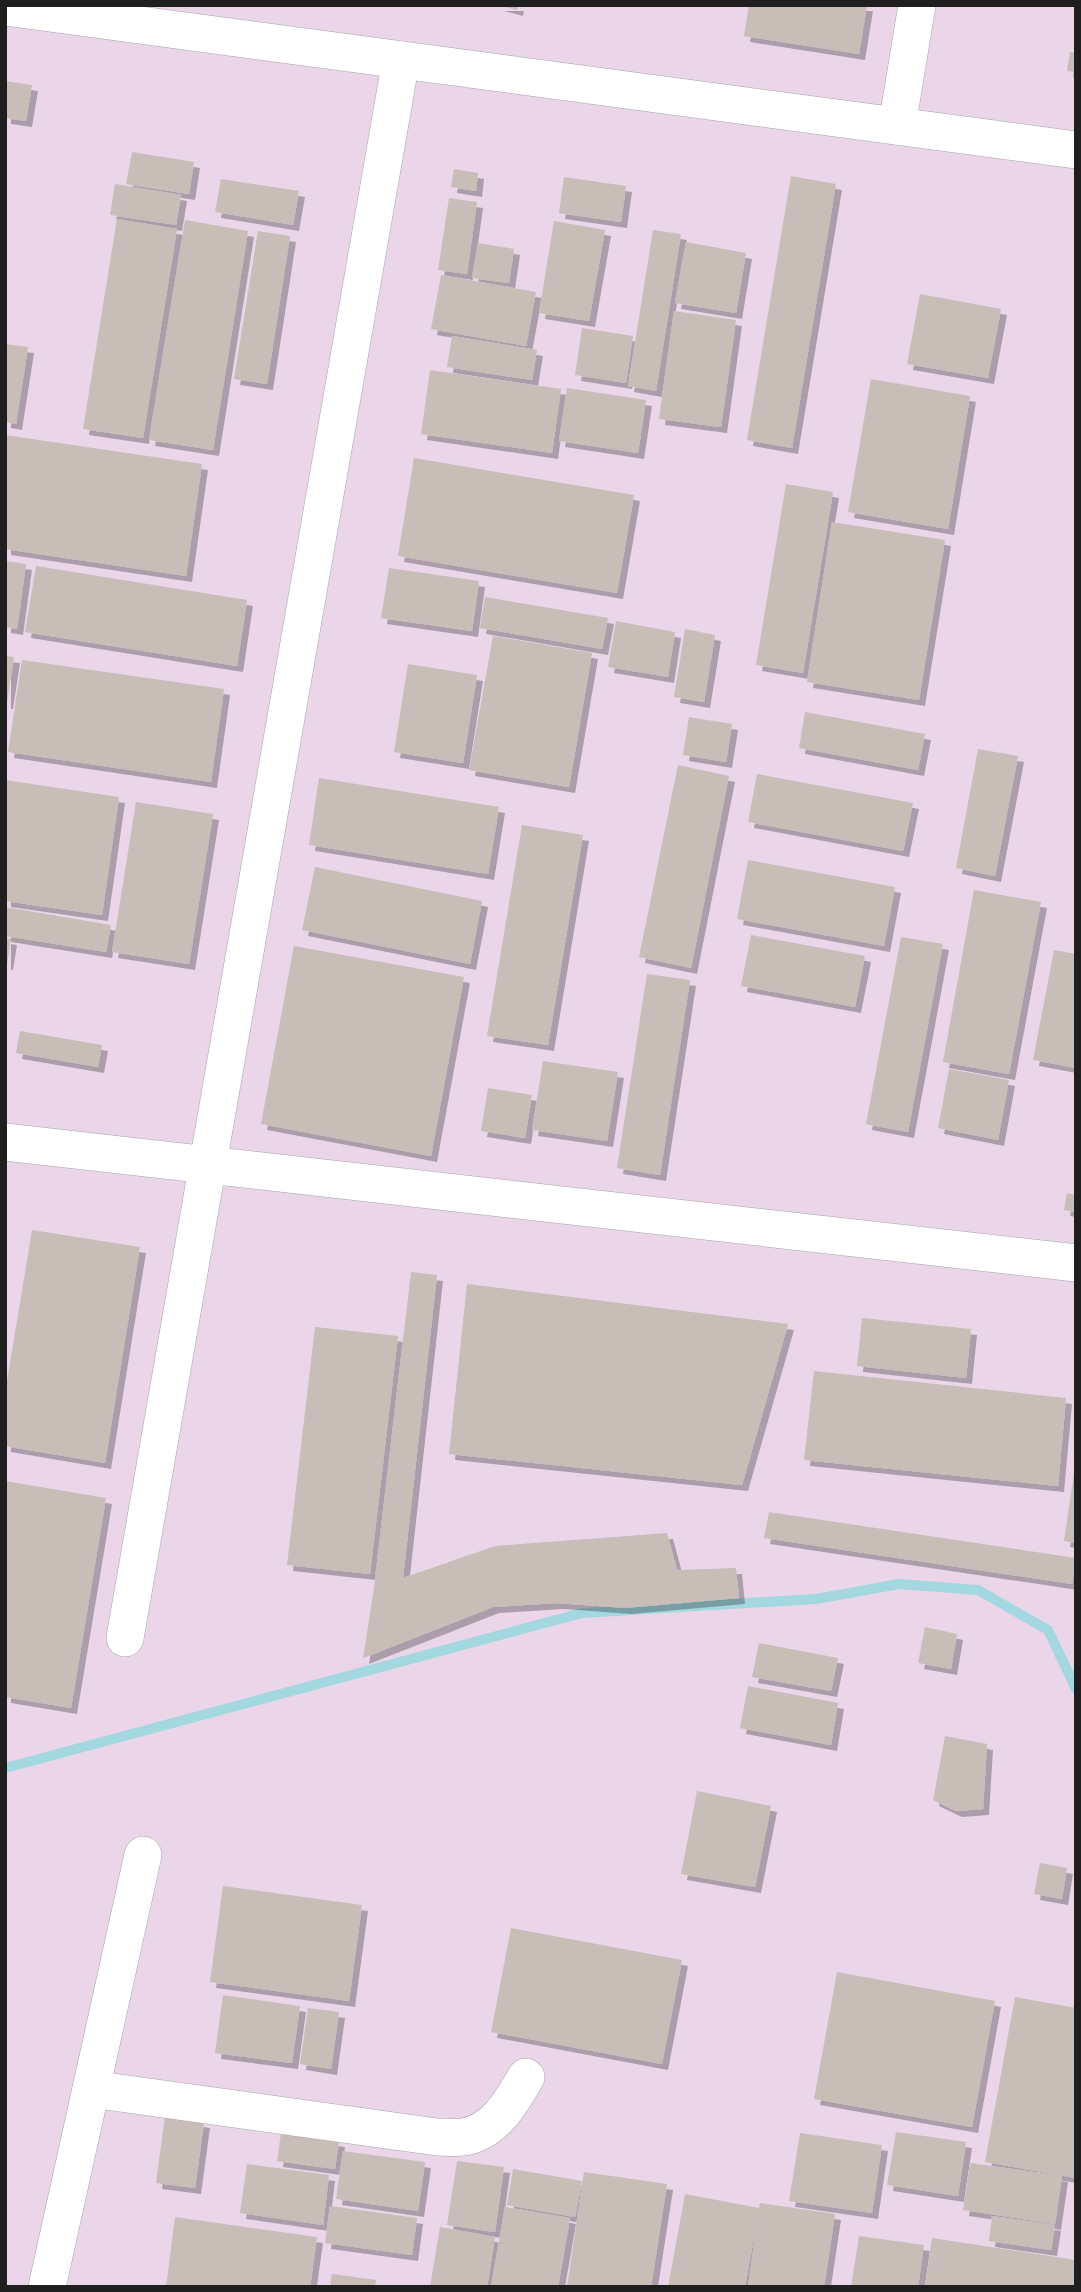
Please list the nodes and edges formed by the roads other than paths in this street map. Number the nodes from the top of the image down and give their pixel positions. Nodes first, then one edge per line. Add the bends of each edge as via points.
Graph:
1 (917, 5) edge
2 (5, 7) edge
3 (401, 60) junction
4 (897, 126) junction
5 (1076, 150) edge
6 (5, 1142) edge
7 (208, 1164) junction
8 (1076, 1263) edge
9 (125, 1638) dead end
10 (143, 1855) dead end
11 (526, 2077) dead end
12 (91, 2089) junction
13 (47, 2287) edge

1 - 4 street
2 - 3 street
3 - 4 street
3 - 7 street
4 - 5 street
6 - 7 street
7 - 8 street
7 - 9 street
10 - 12 street
11 - 12 street via 507,2110 486,2129 464,2137 436,2137
12 - 13 street

